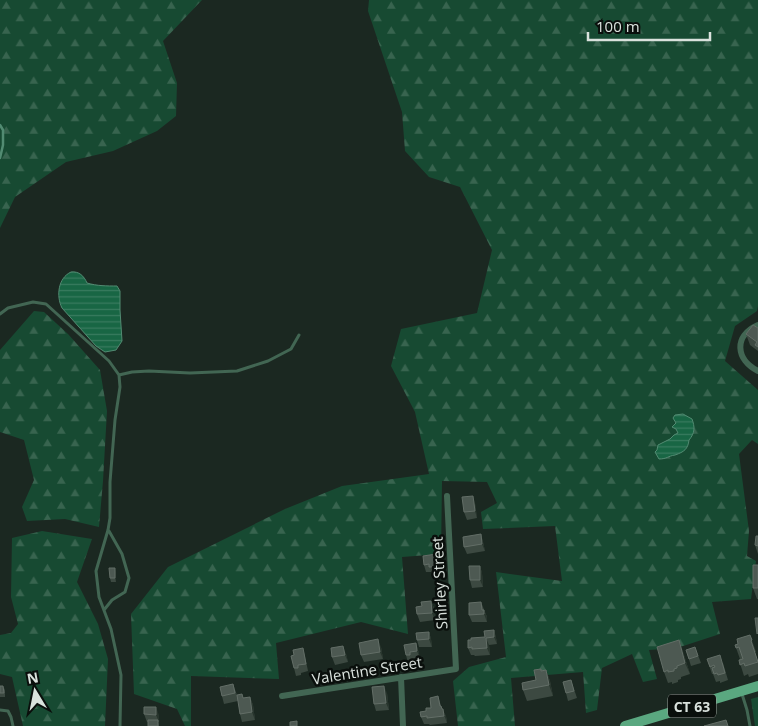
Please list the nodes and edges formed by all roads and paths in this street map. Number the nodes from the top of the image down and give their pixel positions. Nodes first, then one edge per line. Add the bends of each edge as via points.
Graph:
1 (0, 314) edge
2 (758, 325) edge
3 (299, 335) dead end
4 (758, 371) edge
5 (119, 375) junction
6 (447, 496) dead end
7 (108, 530) junction
8 (104, 610) junction
9 (456, 669) joint
10 (401, 677) junction
11 (758, 686) edge
12 (741, 691) junction
13 (282, 696) dead end
14 (0, 710) edge
15 (13, 726) edge
16 (120, 726) edge
17 (403, 726) edge
18 (625, 726) edge
19 (750, 726) edge

1 - 5 lane via 8,308 33,302 46,304 109,361
2 - 4 street via 745,333 740,350 744,361
3 - 5 lane via 291,349 237,371 149,371
5 - 7 lane
6 - 9 street, Shirley Street
7 - 8 lane via 96,571
7 - 8 lane via 122,554 129,578 125,592
8 - 16 lane via 121,675
9 - 10 street, Valentine Street
10 - 13 street, Valentine Street
10 - 17 street
11 - 12 main road, CT 63
12 - 18 main road, CT 63
12 - 19 lane
14 - 15 lane via 8,711

